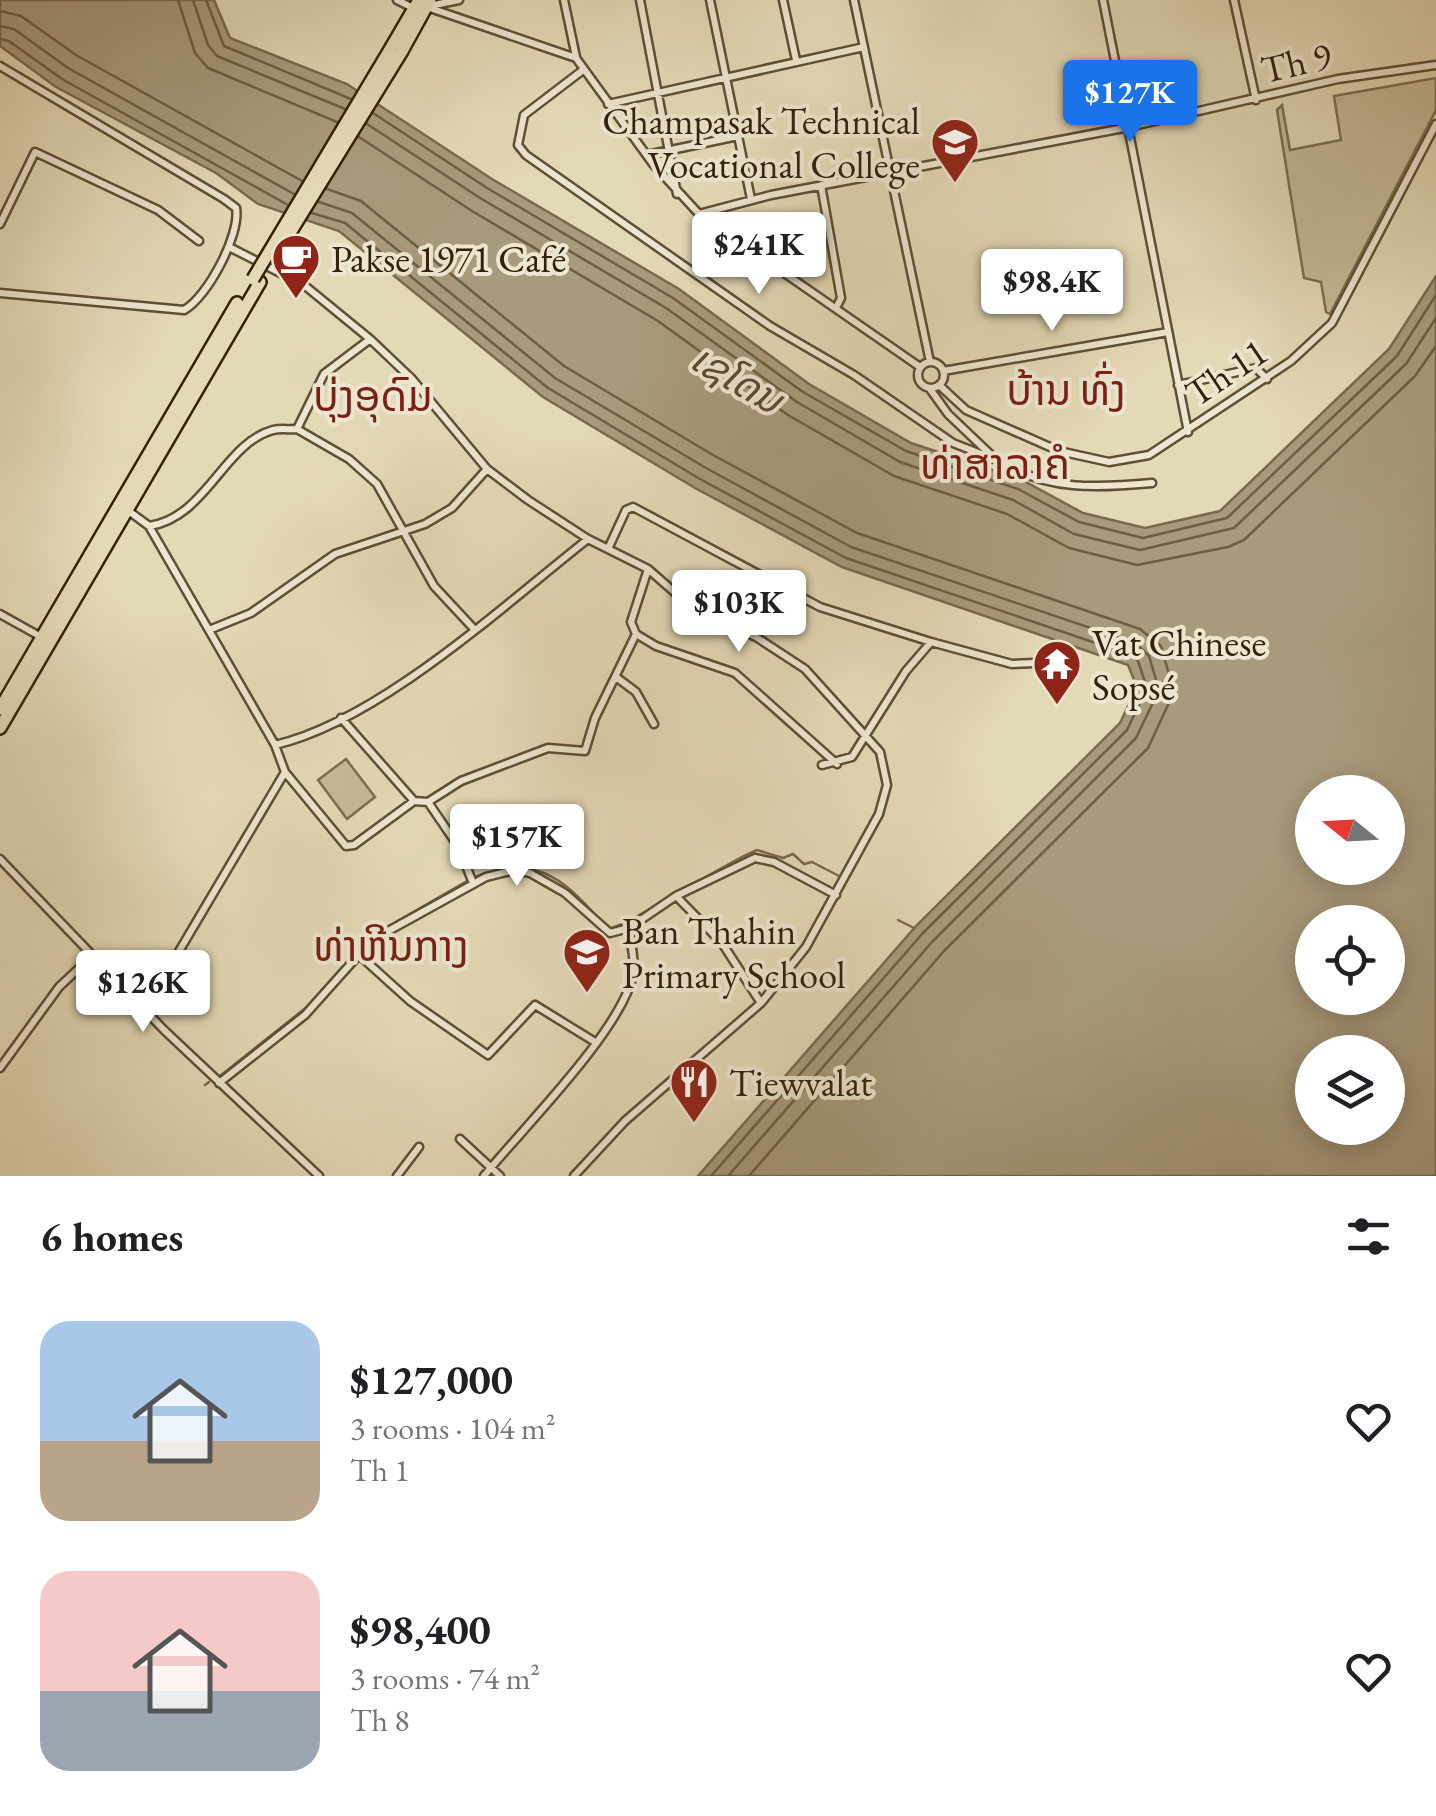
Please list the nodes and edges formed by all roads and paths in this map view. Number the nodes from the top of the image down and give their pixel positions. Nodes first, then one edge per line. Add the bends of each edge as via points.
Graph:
1 (397, 0) edge
2 (459, 0) edge
3 (564, 0) edge
4 (640, 0) edge
5 (710, 0) edge
6 (784, 0) edge
7 (854, 0) edge
8 (1104, 0) edge
9 (1234, 0) edge
10 (422, 4) edge
11 (864, 47) junction
12 (576, 58) junction
13 (796, 60) junction
14 (1436, 65) edge
15 (0, 66) edge
16 (582, 70) junction
17 (726, 76) junction
18 (658, 93) junction
19 (1256, 100) junction
20 (608, 104) junction
21 (1436, 124) edge
22 (1129, 127) junction
23 (738, 136) junction
24 (672, 150) junction
25 (646, 155) junction
26 (890, 170) junction
27 (821, 186) junction
28 (677, 195) junction
29 (751, 200) junction
30 (698, 214) junction
31 (0, 224) edge
32 (199, 241) dead end
33 (229, 247) junction
34 (0, 294) edge
35 (837, 307) junction
36 (1168, 332) junction
37 (370, 340) junction
38 (930, 362) junction
39 (920, 367) junction
40 (943, 371) junction
41 (1267, 379) junction
42 (939, 385) junction
43 (1178, 386) junction
44 (930, 389) junction
45 (297, 430) junction
46 (1188, 432) junction
47 (1004, 463) junction
48 (487, 468) junction
49 (1152, 483) dead end
50 (123, 507) junction
51 (149, 526) junction
52 (406, 530) junction
53 (588, 540) junction
54 (608, 549) junction
55 (648, 569) junction
56 (0, 614) edge
57 (474, 629) junction
58 (209, 630) junction
59 (636, 634) junction
60 (44, 639) junction
61 (931, 642) junction
62 (1036, 664) dead end
63 (616, 677) junction
64 (0, 709) edge
65 (341, 718) junction
66 (654, 724) dead end
67 (0, 728) edge
68 (867, 736) junction
69 (276, 745) junction
70 (837, 764) junction
71 (822, 766) dead end
72 (285, 772) junction
73 (414, 801) junction
74 (428, 802) junction
75 (0, 859) edge
76 (473, 883) junction
77 (676, 896) junction
78 (836, 896) junction
79 (629, 928) junction
80 (358, 954) junction
81 (92, 956) junction
82 (130, 996) junction
83 (761, 1003) junction
84 (596, 1042) junction
85 (0, 1068) edge
86 (219, 1083) junction
87 (460, 1139) dead end
88 (419, 1147) dead end
89 (491, 1168) junction
90 (320, 1176) edge
91 (398, 1176) edge
92 (484, 1176) edge
93 (500, 1176) edge
94 (574, 1176) edge

1 - 10 street
2 - 10 street
3 - 12 street
4 - 18 street
5 - 17 street
6 - 13 street
7 - 11 street
8 - 22 street
9 - 19 street
10 - 12 street
10 - 50 highway, bridge
11 - 13 street
11 - 26 street
12 - 16 street
13 - 17 street
14 - 19 street, Th 9
15 - 33 street via 236,208
16 - 20 street
16 - 47 street via 524,115 518,145 526,156 770,326 953,443
17 - 18 street
17 - 23 street
18 - 20 street
18 - 24 street
19 - 22 street, Th 9
20 - 25 street
21 - 41 street, Th 11 via 1332,323
22 - 26 street, Th 9
22 - 36 street
23 - 24 street
23 - 29 street
24 - 25 street
24 - 28 street
25 - 28 street
26 - 27 street, Th 9
26 - 38 street
27 - 29 street, Th 9
27 - 35 street via 841,298
28 - 30 street
29 - 30 street, Th 9
30 - 35 street
31 - 32 street via 34,152 158,210
33 - 34 street via 184,310
33 - 37 street via 304,285
35 - 39 street
36 - 40 street
36 - 43 street
37 - 45 street via 324,374
37 - 48 street
38 - 39 street
38 - 40 street
39 - 44 street via 919,382
40 - 42 street
41 - 43 street via 1256,368
41 - 46 street, Th 11
42 - 44 street
42 - 46 street, Th 11 via 966,410 1087,459 1149,455
43 - 46 street
44 - 47 street
45 - 51 street via 272,430 170,522
45 - 52 street via 364,471
47 - 49 street via 1031,480 1106,487
48 - 52 street via 452,508
48 - 53 street
50 - 51 street
50 - 60 highway
51 - 58 street
52 - 57 street via 434,586
52 - 58 street via 335,554 261,607
53 - 54 street
53 - 57 street
54 - 55 street
54 - 61 street via 632,508 785,592
55 - 59 street via 631,622
55 - 68 street via 696,611 756,637 804,669
56 - 60 street
57 - 65 street
58 - 69 street
59 - 63 street
59 - 70 street via 735,673
60 - 64 highway
60 - 67 highway
61 - 62 street
61 - 68 street
63 - 66 street via 636,692
63 - 74 street via 585,752 548,748 462,781
65 - 69 street
65 - 73 street
68 - 70 street
68 - 78 street via 887,772 885,797
69 - 72 street
70 - 71 street
72 - 73 street via 346,846
72 - 82 street via 178,953
73 - 74 street
74 - 76 street
75 - 81 street
76 - 79 street via 501,872 530,873 610,933
76 - 80 street
77 - 78 street via 755,858
77 - 79 street
77 - 83 street via 722,943
78 - 83 street
79 - 84 street via 633,976
80 - 84 street via 410,1001 488,1055 535,1005
80 - 86 street via 305,1015
81 - 82 street
81 - 85 street via 59,988
82 - 86 street
83 - 94 street via 626,1121
84 - 89 street
86 - 90 street
87 - 89 street
88 - 91 street
89 - 92 street
89 - 93 street

